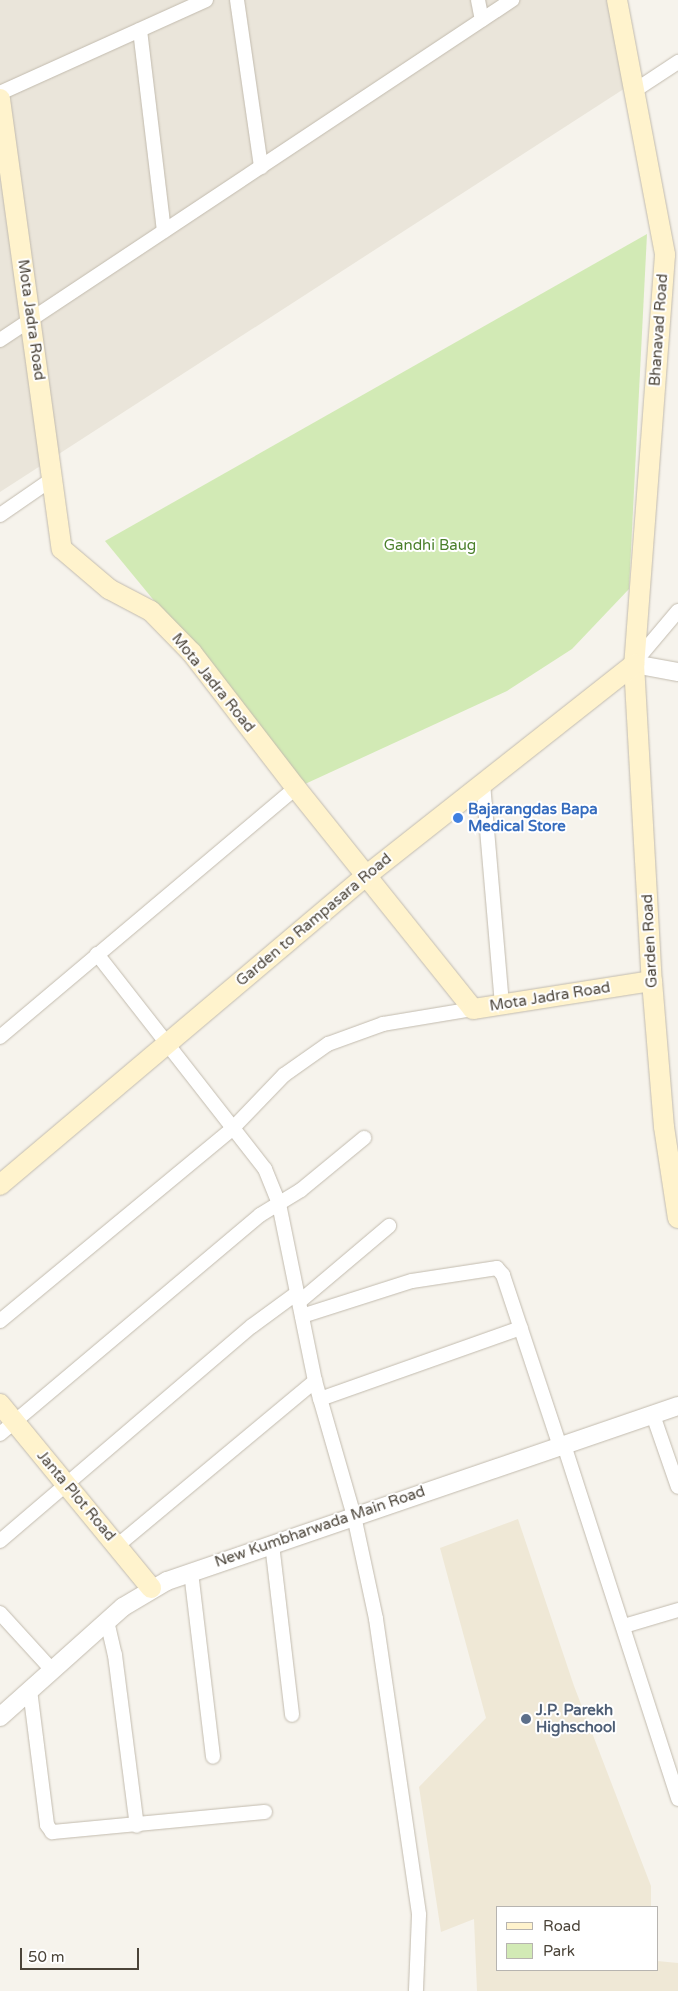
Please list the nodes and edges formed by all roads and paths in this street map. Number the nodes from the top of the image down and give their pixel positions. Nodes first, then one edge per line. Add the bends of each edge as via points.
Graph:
1 (206, 0) edge
2 (237, 0) edge
3 (478, 0) edge
4 (512, 0) edge
5 (617, 0) edge
6 (482, 20) junction
7 (140, 30) junction
8 (678, 62) edge
9 (634, 91) junction
10 (0, 93) edge
11 (0, 99) edge
12 (262, 167) junction
13 (164, 231) junction
14 (672, 257) edge
15 (31, 320) junction
16 (0, 340) edge
17 (52, 480) junction
18 (0, 515) edge
19 (678, 611) edge
20 (634, 664) junction
21 (678, 672) edge
22 (483, 783) junction
23 (296, 788) junction
24 (366, 876) junction
25 (97, 954) junction
26 (652, 981) junction
27 (502, 1005) junction
28 (473, 1009) junction
29 (0, 1037) edge
30 (167, 1043) junction
31 (233, 1128) junction
32 (364, 1138) dead end
33 (0, 1185) edge
34 (279, 1204) junction
35 (678, 1218) edge
36 (389, 1226) dead end
37 (299, 1304) junction
38 (0, 1321) edge
39 (521, 1328) junction
40 (315, 1381) junction
41 (320, 1399) junction
42 (0, 1404) edge
43 (678, 1406) edge
44 (653, 1415) junction
45 (7, 1428) edge
46 (562, 1446) junction
47 (66, 1487) junction
48 (678, 1487) edge
49 (354, 1516) junction
50 (0, 1541) edge
51 (272, 1544) junction
52 (117, 1546) junction
53 (191, 1572) junction
54 (151, 1588) junction
55 (678, 1610) edge
56 (0, 1613) edge
57 (107, 1621) junction
58 (624, 1626) junction
59 (52, 1670) junction
60 (30, 1690) junction
61 (292, 1715) dead end
62 (0, 1717) edge
63 (213, 1757) dead end
64 (678, 1799) edge
65 (265, 1812) dead end
66 (137, 1826) junction
67 (416, 1991) edge

1 - 7 street
2 - 12 street
3 - 6 street
4 - 6 street
5 - 9 main road, Bhanavad Road
6 - 12 street
7 - 10 street
7 - 13 street
8 - 9 street
9 - 14 main road, Bhanavad Road
11 - 15 main road, Mota Jadra Road
12 - 13 street
13 - 15 street
14 - 20 main road, Bhanavad Road
15 - 16 street
15 - 17 main road, Mota Jadra Road
17 - 18 street
17 - 23 main road, Mota Jadra Road via 62,549 109,589 142,605 161,619 192,653
19 - 20 street
20 - 21 street
20 - 22 main road, Garden to Rampasara Road
20 - 26 main road, Garden Road
22 - 24 main road, Garden to Rampasara Road
22 - 27 street
23 - 24 main road, Mota Jadra Road
23 - 25 street
24 - 28 main road, Mota Jadra Road
24 - 30 main road, Garden to Rampasara Road
25 - 29 street
25 - 30 street
26 - 27 main road, Mota Jadra Road
26 - 35 main road, Garden Road via 664,1127
27 - 28 main road, Mota Jadra Road
28 - 31 street via 383,1024 328,1044 284,1074
30 - 31 street
30 - 33 main road, Garden to Rampasara Road
31 - 34 street via 265,1168
31 - 38 street
32 - 34 street
34 - 37 street
34 - 45 street via 260,1215
36 - 37 street
37 - 39 street via 493,1267 503,1275
37 - 40 street
37 - 47 street via 252,1326
39 - 41 street
39 - 46 street
40 - 41 street
40 - 52 street
41 - 49 street
42 - 45 main road, Janta Plot Road
43 - 44 street, New Kumbharwada Main Road
44 - 46 street, New Kumbharwada Main Road
44 - 48 street
45 - 47 main road, Janta Plot Road
46 - 49 street, New Kumbharwada Main Road
46 - 58 street
47 - 50 street
47 - 52 main road, Janta Plot Road
49 - 51 street, New Kumbharwada Main Road
49 - 67 street via 376,1619 419,1914
51 - 53 street, New Kumbharwada Main Road
51 - 61 street
52 - 54 main road, Janta Plot Road
53 - 54 street, New Kumbharwada Main Road
53 - 63 street
54 - 57 street, New Kumbharwada Main Road
55 - 58 street
56 - 59 street
57 - 59 street, New Kumbharwada Main Road
57 - 66 street via 115,1655
58 - 64 street
59 - 60 street, New Kumbharwada Main Road
60 - 62 street, New Kumbharwada Main Road
60 - 66 street via 48,1829 56,1834
65 - 66 street

